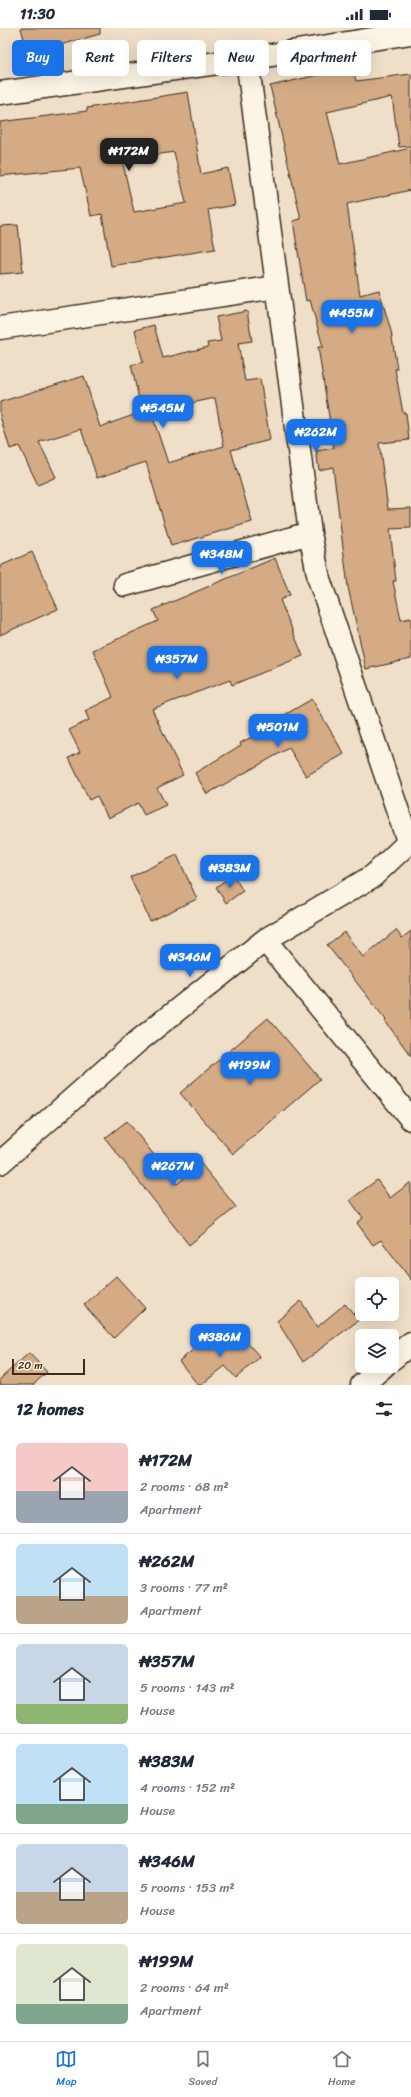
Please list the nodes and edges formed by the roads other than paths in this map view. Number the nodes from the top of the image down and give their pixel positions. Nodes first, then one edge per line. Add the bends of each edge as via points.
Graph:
1 (411, 33) edge
2 (269, 56) edge
3 (214, 64) edge
4 (249, 76) edge
5 (0, 93) edge
6 (277, 287) junction
7 (0, 328) edge
8 (310, 533) junction
9 (125, 585) dead end
10 (409, 841) edge
11 (265, 940) junction
12 (411, 1120) edge
13 (0, 1163) edge
14 (411, 1343) edge
15 (399, 1354) edge
16 (376, 1373) edge
17 (362, 1385) edge

1 - 2 street
3 - 5 street
4 - 6 street
6 - 7 street
6 - 8 street
8 - 9 street
8 - 10 street via 319,579
10 - 11 street via 373,876
11 - 12 street
11 - 13 street via 137,1042
14 - 15 street
16 - 17 street

